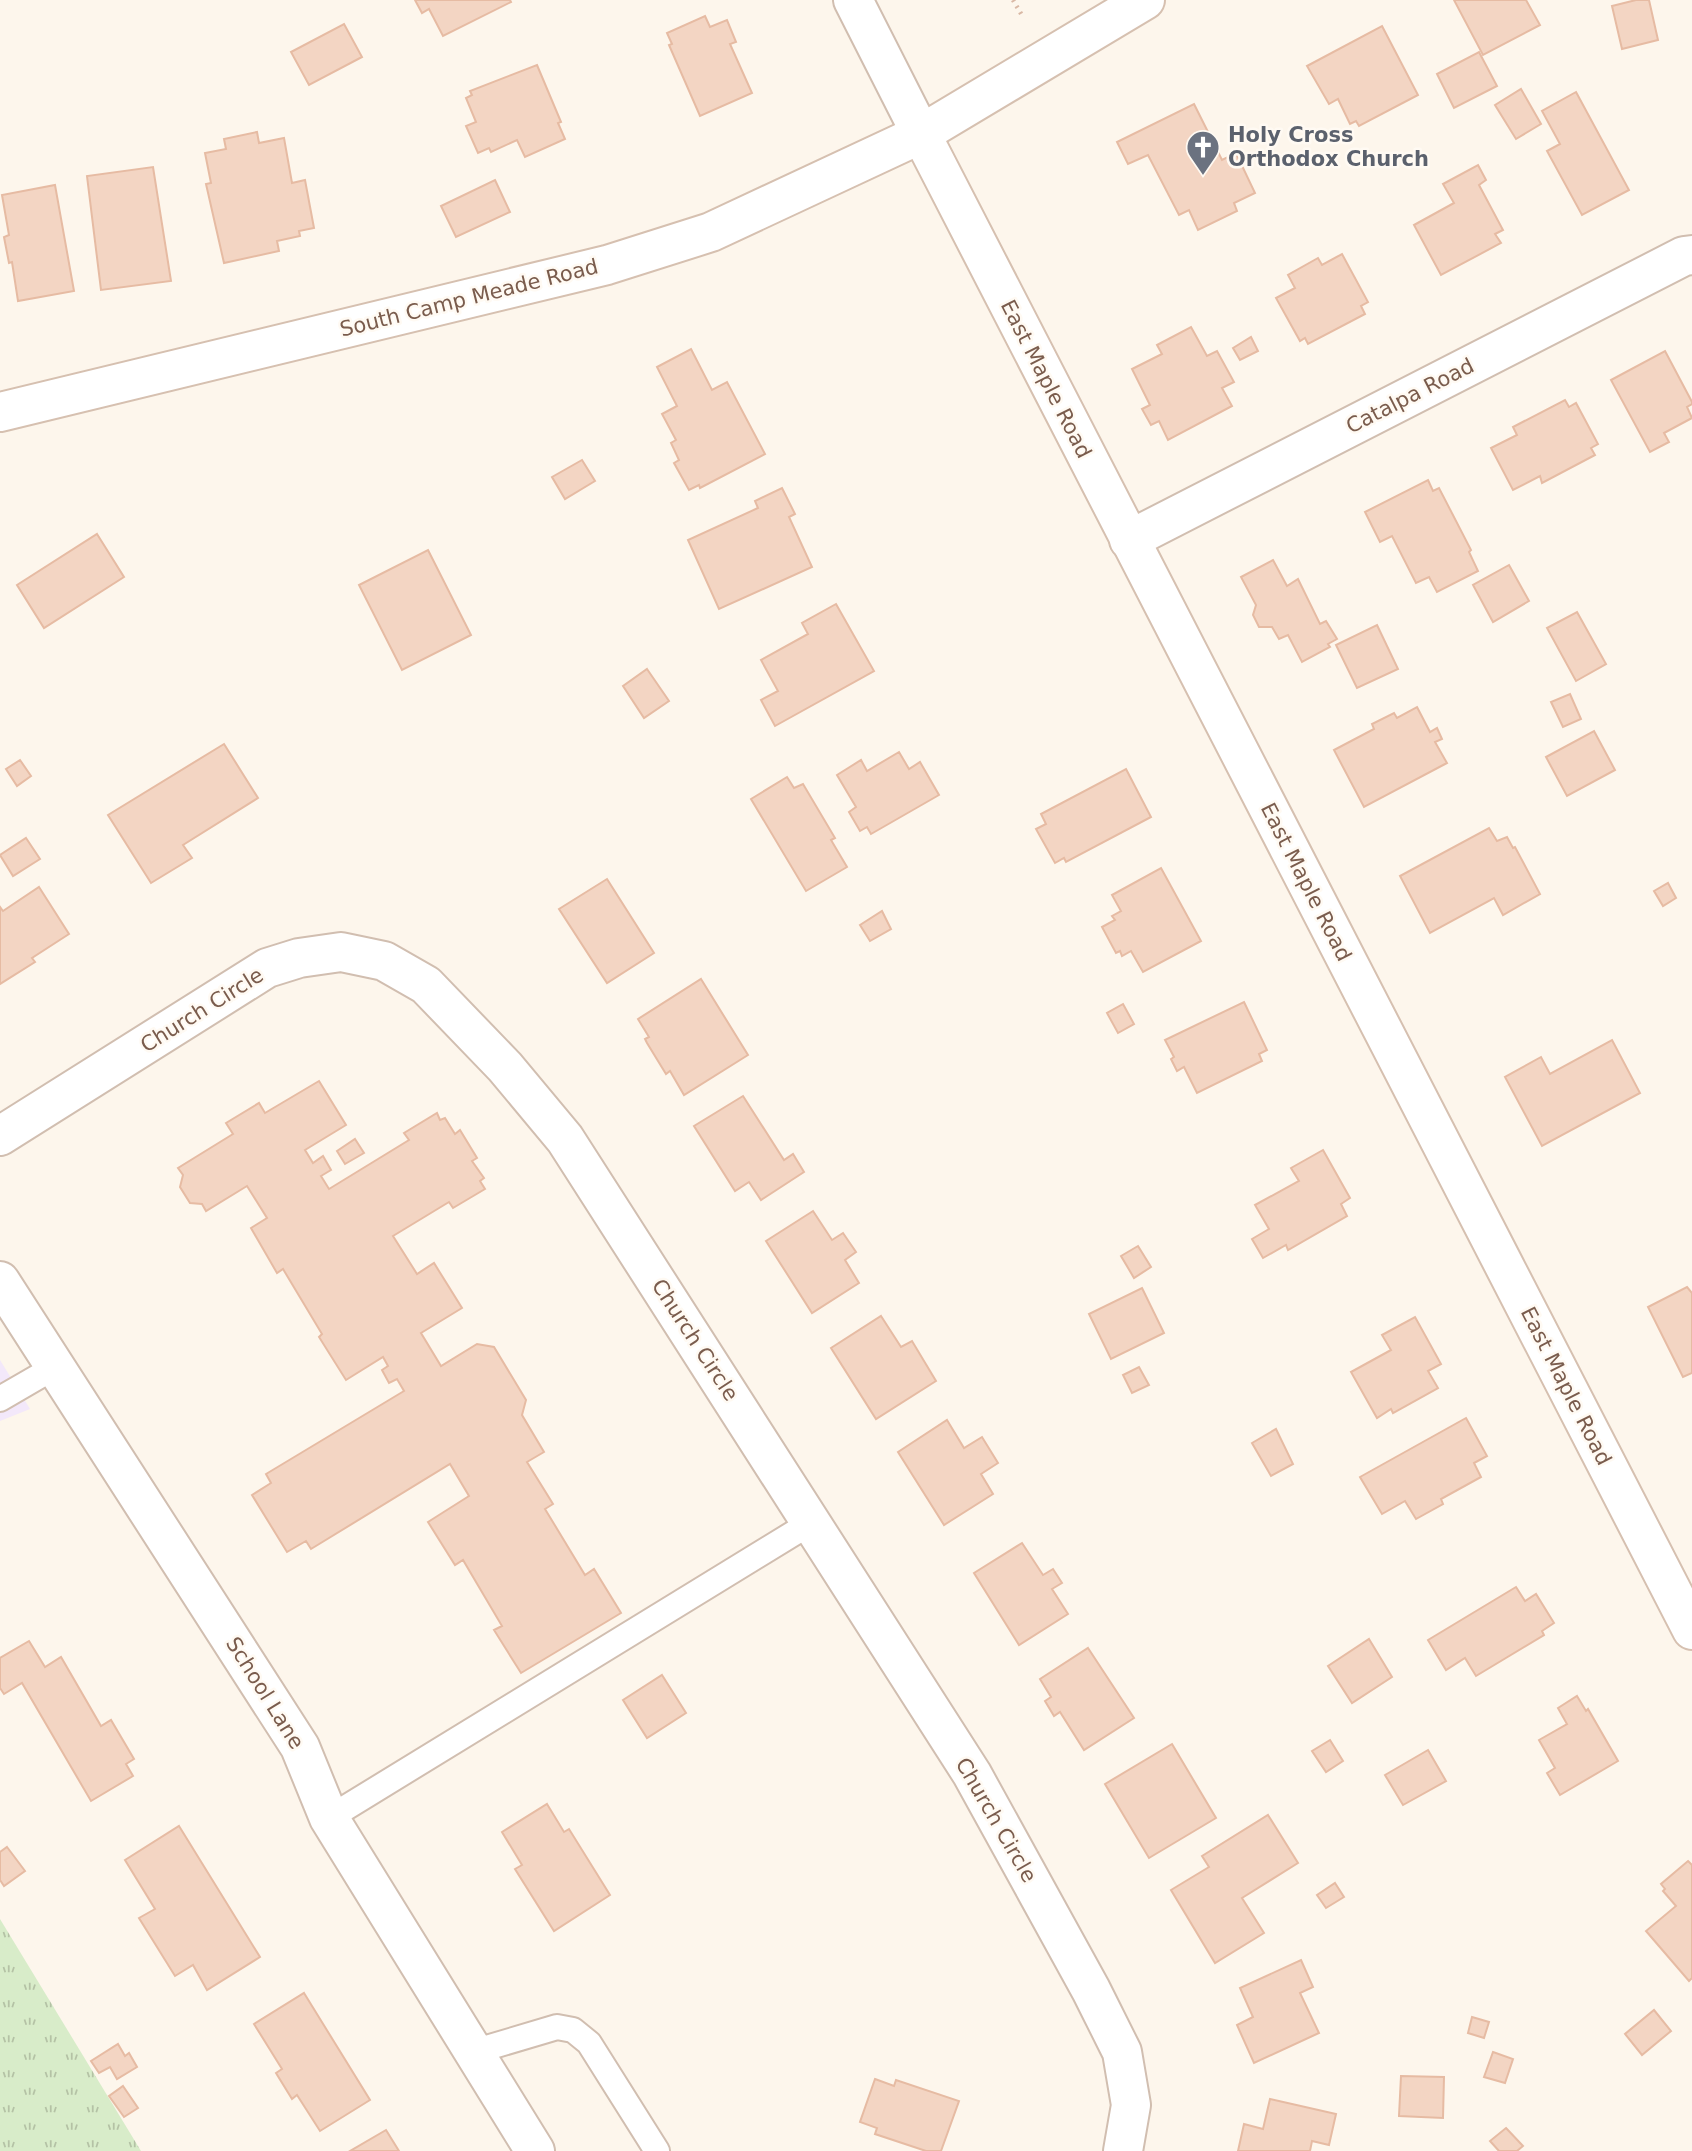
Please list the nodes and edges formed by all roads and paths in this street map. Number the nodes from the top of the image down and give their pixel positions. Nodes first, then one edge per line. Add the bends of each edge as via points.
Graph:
1 (853, 0) edge
2 (1013, 0) edge
3 (1145, 0) edge
4 (1023, 17) dead end
5 (921, 134) junction
6 (1692, 255) edge
7 (0, 412) edge
8 (1129, 540) junction
9 (0, 1136) edge
10 (0, 1280) edge
11 (55, 1367) junction
12 (0, 1399) edge
13 (812, 1522) junction
14 (1692, 1630) edge
15 (329, 1818) junction
16 (473, 2052) junction
17 (535, 2151) edge
18 (657, 2151) edge
19 (1123, 2151) edge

1 - 5 street, East Maple Road
2 - 4 path
3 - 5 street, South Camp Meade Road
5 - 7 street, South Camp Meade Road via 711,232 607,265
5 - 8 street, East Maple Road
6 - 8 street, Catalpa Road
8 - 14 street, East Maple Road
9 - 13 street, Church Circle via 267,968 341,952 384,961 426,985 505,1067 565,1139
10 - 11 street, School Lane
11 - 12 lane
11 - 15 street, School Lane via 300,1747
13 - 15 lane
13 - 19 street, Church Circle via 972,1774 1116,2039 1131,2105
15 - 16 street, School Lane
16 - 17 street, School Lane
16 - 18 lane via 557,2027 573,2030 589,2043

